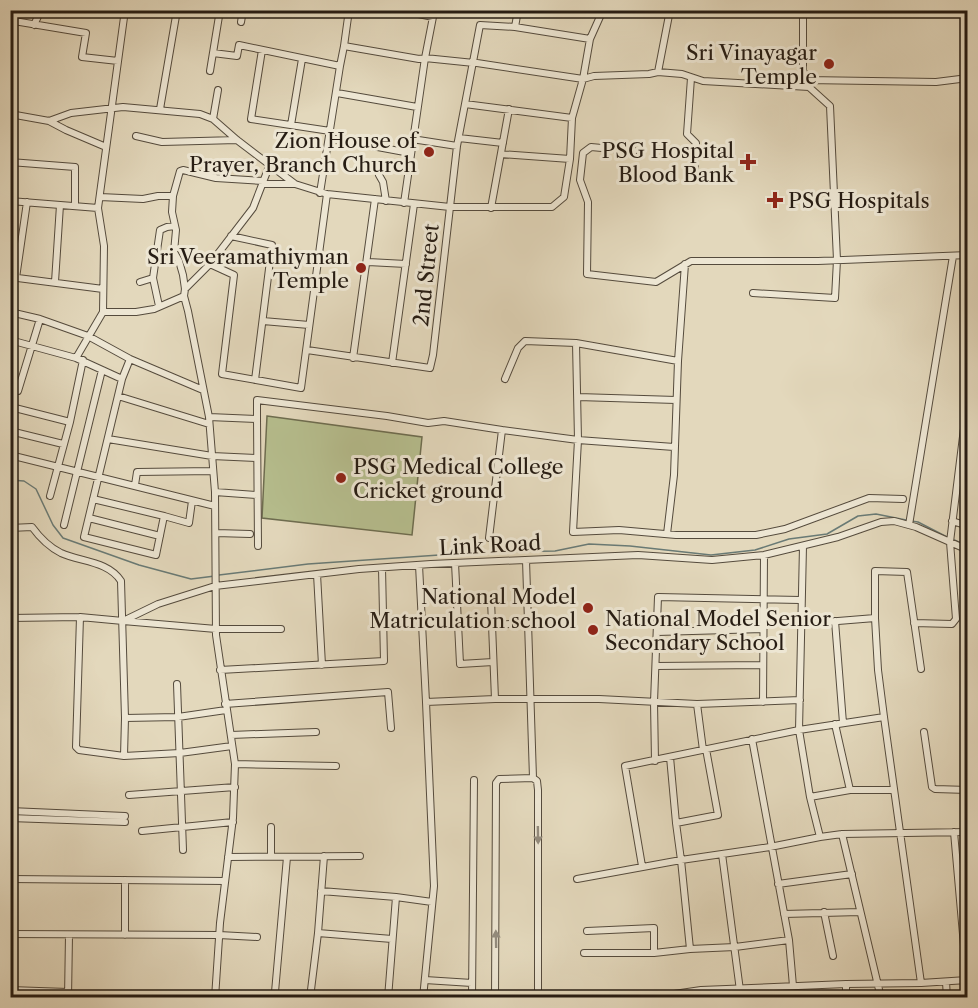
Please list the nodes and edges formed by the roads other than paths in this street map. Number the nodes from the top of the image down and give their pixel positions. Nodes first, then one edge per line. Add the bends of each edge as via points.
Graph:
1 (20, 10) edge
2 (41, 10) edge
3 (125, 10) edge
4 (177, 10) edge
5 (220, 10) edge
6 (243, 10) edge
7 (349, 10) edge
8 (399, 10) edge
9 (518, 10) edge
10 (603, 10) edge
11 (670, 10) edge
12 (803, 10) edge
13 (241, 22) dead end
14 (12, 24) edge
15 (34, 25) junction
16 (515, 27) junction
17 (590, 39) junction
18 (344, 46) junction
19 (262, 50) junction
20 (213, 52) junction
21 (425, 58) junction
22 (302, 59) junction
23 (118, 61) junction
24 (474, 63) junction
25 (340, 66) junction
26 (210, 71) dead end
27 (658, 72) junction
28 (691, 78) junction
29 (968, 78) edge
30 (583, 79) junction
31 (808, 83) junction
32 (218, 90) dead end
33 (337, 93) junction
34 (465, 104) junction
35 (112, 107) junction
36 (417, 107) junction
37 (160, 109) junction
38 (509, 109) junction
39 (11, 114) edge
40 (572, 118) junction
41 (10, 119) edge
42 (213, 119) junction
43 (49, 121) junction
44 (291, 125) junction
45 (329, 135) junction
46 (136, 136) dead end
47 (412, 139) junction
48 (237, 140) junction
49 (458, 142) junction
50 (503, 143) junction
51 (106, 147) junction
52 (634, 151) dead end
53 (410, 153) junction
54 (501, 154) junction
55 (570, 159) junction
56 (10, 162) edge
57 (270, 164) junction
58 (379, 175) dead end
59 (694, 177) dead end
60 (263, 183) junction
61 (295, 184) junction
62 (324, 194) junction
63 (173, 196) junction
64 (100, 197) junction
65 (375, 199) junction
66 (10, 201) edge
67 (386, 201) junction
68 (27, 202) junction
69 (404, 203) junction
70 (414, 204) junction
71 (60, 205) junction
72 (75, 205) junction
73 (450, 207) junction
74 (98, 208) junction
75 (491, 208) junction
76 (175, 226) junction
77 (231, 236) junction
78 (968, 255) edge
79 (953, 256) junction
80 (837, 260) junction
81 (368, 262) junction
82 (210, 264) junction
83 (406, 264) junction
84 (685, 264) junction
85 (13, 278) edge
86 (153, 278) junction
87 (55, 282) junction
88 (140, 282) dead end
89 (103, 289) junction
90 (184, 292) junction
91 (753, 293) dead end
92 (159, 306) junction
93 (10, 312) edge
94 (103, 312) junction
95 (40, 319) junction
96 (264, 321) junction
97 (309, 326) junction
98 (88, 336) junction
99 (10, 340) edge
100 (576, 344) junction
101 (32, 346) junction
102 (307, 350) junction
103 (353, 358) junction
104 (80, 359) junction
105 (130, 359) junction
106 (678, 361) junction
107 (392, 363) junction
108 (102, 370) junction
109 (122, 379) junction
110 (505, 379) dead end
111 (255, 380) junction
112 (10, 390) edge
113 (203, 390) junction
114 (118, 396) junction
115 (968, 396) edge
116 (578, 397) junction
117 (676, 400) junction
118 (15, 408) dead end
119 (209, 417) junction
120 (257, 419) junction
121 (966, 419) edge
122 (70, 422) junction
123 (209, 424) junction
124 (502, 430) junction
125 (10, 431) edge
126 (108, 439) junction
127 (578, 440) junction
128 (63, 444) junction
129 (674, 447) junction
130 (10, 455) edge
131 (212, 456) junction
132 (256, 458) junction
133 (57, 466) junction
134 (213, 471) junction
135 (78, 472) junction
136 (99, 478) junction
137 (135, 485) junction
138 (215, 492) junction
139 (257, 495) junction
140 (50, 496) dead end
141 (93, 499) junction
142 (903, 499) dead end
143 (192, 501) junction
144 (215, 506) junction
145 (164, 516) junction
146 (89, 518) junction
147 (952, 521) junction
148 (910, 522) junction
149 (64, 525) dead end
150 (968, 526) edge
151 (10, 528) edge
152 (216, 533) junction
153 (250, 534) dead end
154 (667, 534) junction
155 (160, 536) junction
156 (489, 538) dead end
157 (950, 540) junction
158 (258, 546) dead end
159 (802, 546) junction
160 (968, 550) edge
161 (764, 555) junction
162 (526, 560) junction
163 (455, 563) junction
164 (419, 565) junction
165 (382, 568) junction
166 (317, 574) junction
167 (216, 583) junction
168 (763, 599) junction
169 (800, 600) junction
170 (457, 602) junction
171 (80, 617) junction
172 (10, 618) edge
173 (875, 618) junction
174 (123, 621) junction
175 (835, 621) junction
176 (528, 623) junction
177 (914, 623) junction
178 (801, 624) junction
179 (492, 625) junction
180 (216, 629) junction
181 (281, 629) dead end
182 (763, 629) junction
183 (657, 632) junction
184 (494, 662) junction
185 (321, 664) junction
186 (656, 666) junction
187 (763, 666) junction
188 (921, 669) dead end
189 (220, 670) junction
190 (177, 684) dead end
191 (529, 698) junction
192 (495, 699) junction
193 (800, 700) junction
194 (426, 702) junction
195 (654, 702) junction
196 (763, 702) junction
197 (698, 704) junction
198 (226, 707) junction
199 (178, 717) junction
200 (884, 717) junction
201 (125, 718) junction
202 (839, 723) junction
203 (391, 728) dead end
204 (799, 730) junction
205 (316, 732) dead end
206 (924, 732) dead end
207 (231, 735) junction
208 (752, 740) junction
209 (232, 746) junction
210 (704, 750) junction
211 (180, 753) junction
212 (124, 756) junction
213 (670, 758) junction
214 (655, 761) junction
215 (235, 764) junction
216 (336, 766) dead end
217 (533, 778) junction
218 (474, 780) dead end
219 (235, 787) junction
220 (968, 789) edge
221 (850, 790) junction
222 (894, 790) junction
223 (181, 791) junction
224 (129, 795) dead end
225 (810, 797) junction
226 (10, 812) edge
227 (10, 818) edge
228 (233, 822) junction
229 (676, 823) junction
230 (182, 827) junction
231 (271, 827) dead end
232 (142, 831) dead end
233 (954, 832) junction
234 (968, 832) edge
235 (842, 834) junction
236 (900, 834) junction
237 (819, 837) junction
238 (770, 847) junction
239 (183, 850) dead end
240 (722, 854) junction
241 (271, 856) junction
242 (324, 856) junction
243 (360, 856) dead end
244 (228, 857) junction
245 (287, 857) junction
246 (681, 860) junction
247 (642, 866) junction
248 (852, 874) junction
249 (10, 879) edge
250 (577, 879) dead end
251 (125, 880) junction
252 (225, 881) junction
253 (778, 884) junction
254 (321, 891) junction
255 (396, 897) junction
256 (432, 902) junction
257 (824, 912) junction
258 (860, 912) junction
259 (784, 914) junction
260 (587, 931) dead end
261 (318, 933) junction
262 (10, 934) edge
263 (69, 934) junction
264 (125, 935) junction
265 (219, 935) junction
266 (257, 937) dead end
267 (392, 939) junction
268 (789, 940) junction
269 (735, 946) junction
270 (690, 949) junction
271 (584, 953) dead end
272 (654, 953) junction
273 (833, 956) dead end
274 (425, 980) junction
275 (967, 980) edge
276 (946, 982) junction
277 (472, 983) junction
278 (878, 983) junction
279 (921, 983) junction
280 (846, 984) junction
281 (793, 986) junction
282 (741, 988) junction
283 (10, 990) edge
284 (701, 990) junction
285 (275, 992) dead end
286 (68, 995) edge
287 (674, 996) edge
288 (215, 998) edge
289 (310, 998) edge
290 (388, 998) edge
291 (423, 998) edge
292 (472, 998) edge
293 (495, 998) edge
294 (538, 998) edge
295 (579, 998) edge
296 (701, 998) edge
297 (741, 998) edge
298 (846, 998) edge
299 (881, 998) edge
300 (947, 998) edge

1 - 14 street
2 - 15 street
3 - 23 street
4 - 37 street
5 - 20 street
6 - 13 street
7 - 18 street
8 - 21 street via 434,17
9 - 16 street
10 - 17 street
11 - 27 street
12 - 31 street via 803,70
14 - 15 street
15 - 23 street via 86,33 82,57
16 - 17 street
16 - 24 street, 2nd Street via 480,25
17 - 30 street
18 - 21 street
18 - 25 street
19 - 20 street via 238,45 237,56
19 - 22 street
19 - 44 street via 251,119
20 - 26 street
21 - 24 street
21 - 36 street
22 - 25 street
22 - 44 street
23 - 35 street
24 - 30 street
24 - 34 street, 2nd Street
25 - 33 street
27 - 28 street
27 - 30 street
28 - 31 street
28 - 59 street via 687,134 696,143
29 - 31 street
30 - 40 street
31 - 80 street via 830,106
32 - 42 street
33 - 36 street
33 - 45 street
34 - 38 street
34 - 49 street, 2nd Street
35 - 37 street
35 - 43 street via 71,113
35 - 51 street
36 - 47 street
37 - 42 street
38 - 40 street
38 - 50 street
39 - 41 street
39 - 43 street
40 - 55 street
42 - 48 street
43 - 51 street
44 - 45 street
45 - 53 street
45 - 62 street
46 - 48 street via 162,142
47 - 49 street
47 - 53 street
48 - 57 street
49 - 50 street
49 - 73 street, 2nd Street
50 - 54 street
51 - 64 street
52 - 84 street via 591,147 583,153 580,180 588,202 587,274 656,282
53 - 69 street
54 - 55 street
54 - 75 street
55 - 75 street via 564,196 552,207
56 - 72 street via 75,167
57 - 60 street
57 - 61 street
58 - 67 street
60 - 61 street
60 - 63 street via 183,170
60 - 77 street via 253,208
61 - 62 street
62 - 65 street
62 - 97 street
63 - 64 street
63 - 76 street
64 - 74 street
65 - 67 street
65 - 81 street
66 - 68 street
67 - 69 street
68 - 71 street
68 - 85 street
69 - 70 street
70 - 73 street
70 - 83 street
71 - 72 street
71 - 87 street
72 - 74 street
73 - 75 street
73 - 107 street, 2nd Street via 430,368
74 - 89 street via 104,246
76 - 86 street via 160,230
76 - 90 street via 174,252
77 - 82 street
77 - 96 street via 272,245
78 - 79 street
79 - 80 street
79 - 148 street
80 - 84 street
80 - 91 street via 836,298
81 - 83 street
81 - 103 street
82 - 90 street
82 - 111 street via 234,275 222,375
83 - 107 street
84 - 106 street
85 - 87 street
86 - 88 street
86 - 92 street
87 - 89 street
89 - 94 street
90 - 92 street
90 - 113 street
92 - 94 street via 136,312
93 - 95 street
94 - 98 street
95 - 98 street
95 - 101 street
96 - 97 street
96 - 111 street
97 - 102 street
98 - 104 street
98 - 105 street
99 - 101 street
100 - 106 street
100 - 110 street via 525,341
100 - 116 street
101 - 104 street
101 - 112 street via 18,391
102 - 103 street, 2nd Street
102 - 111 street via 301,388
103 - 107 street, 2nd Street
104 - 108 street
104 - 122 street
105 - 109 street
105 - 113 street
106 - 117 street
108 - 109 street
108 - 135 street
109 - 114 street
113 - 119 street
114 - 123 street
114 - 126 street
115 - 121 street
116 - 117 street
116 - 127 street
117 - 129 street
118 - 122 street
119 - 120 street
119 - 123 street
120 - 124 street via 256,400
120 - 132 street
121 - 147 street
122 - 128 street
123 - 131 street
124 - 127 street
124 - 156 street
125 - 128 street
126 - 131 street
126 - 136 street
127 - 129 street
127 - 154 street via 573,532
128 - 133 street
129 - 154 street
130 - 133 street
131 - 132 street
131 - 134 street
132 - 139 street
133 - 135 street
133 - 140 street
134 - 137 street via 137,472
134 - 138 street
135 - 136 street
135 - 149 street
136 - 137 street
136 - 141 street
137 - 143 street
138 - 139 street
138 - 144 street
139 - 158 street
141 - 145 street
141 - 146 street
142 - 154 street via 868,498 786,529 756,535
143 - 144 street
143 - 145 street via 189,523
144 - 152 street
145 - 155 street
146 - 155 street
146 - 155 street via 84,537 149,555 156,555
147 - 150 street
147 - 157 street
148 - 157 street, Link Road
148 - 159 street, Link Road via 881,522
151 - 174 street via 32,527 62,553 116,573 123,590
152 - 153 street
152 - 167 street
157 - 160 street, Link Road
157 - 177 street via 956,619 952,624
159 - 161 street, Link Road
159 - 169 street
161 - 162 street, Link Road via 712,560 639,555
161 - 168 street
162 - 163 street, Link Road
162 - 176 street
163 - 164 street, Link Road
163 - 170 street
164 - 165 street, Link Road
164 - 194 street
165 - 166 street, Link Road
165 - 185 street via 384,661
166 - 167 street, Link Road
166 - 185 street
167 - 174 street, Link Road
167 - 180 street
168 - 169 street
168 - 182 street
168 - 183 street via 658,597
169 - 178 street
170 - 179 street via 491,600
170 - 184 street via 460,664
171 - 172 street
171 - 174 street
171 - 212 street via 76,747
173 - 175 street
173 - 177 street via 875,571 907,572
173 - 200 street
174 - 180 street
174 - 201 street
175 - 178 street
175 - 202 street
176 - 179 street
176 - 191 street
177 - 188 street
178 - 193 street
179 - 184 street
180 - 181 street
180 - 189 street
182 - 183 street
182 - 187 street
183 - 186 street
184 - 192 street
185 - 189 street
186 - 187 street
186 - 195 street
187 - 196 street
189 - 198 street
190 - 199 street
191 - 192 street
191 - 195 street
191 - 217 street
192 - 194 street
193 - 196 street
193 - 204 street
194 - 256 street
195 - 197 street
195 - 214 street
196 - 197 street
197 - 210 street
198 - 199 street
198 - 203 street via 388,692
198 - 207 street
199 - 201 street
199 - 211 street
200 - 202 street
200 - 222 street
201 - 212 street
202 - 204 street
202 - 221 street
204 - 208 street
204 - 225 street
205 - 207 street
206 - 220 street via 932,787
207 - 209 street
208 - 210 street
208 - 238 street
209 - 211 street
209 - 215 street
210 - 213 street
210 - 229 street via 718,815
211 - 212 street
211 - 223 street
213 - 214 street
213 - 229 street
214 - 247 street via 625,766
215 - 216 street
215 - 219 street
293 -> 217 street via 496,783 500,779
217 -> 294 street via 538,790
218 - 277 street
219 - 223 street
219 - 228 street
221 - 222 street
221 - 225 street
222 - 236 street
223 - 224 street
223 - 230 street
225 - 237 street
226 - 227 street via 125,819
228 - 230 street
228 - 244 street
229 - 246 street
230 - 232 street
230 - 239 street
231 - 241 street
233 - 234 street
233 - 236 street
233 - 275 street
235 - 236 street
235 - 237 street
235 - 248 street
236 - 279 street
237 - 238 street
238 - 240 street
238 - 253 street
240 - 246 street
240 - 269 street
241 - 244 street
241 - 245 street
242 - 243 street
242 - 245 street
242 - 254 street
244 - 252 street
245 - 285 street
246 - 247 street
246 - 270 street
247 - 250 street
248 - 253 street
248 - 258 street
249 - 251 street
251 - 252 street
251 - 264 street
252 - 265 street
253 - 259 street
254 - 255 street
254 - 261 street
255 - 256 street
255 - 267 street
256 - 274 street
257 - 258 street
257 - 259 street
257 - 273 street
258 - 278 street
259 - 268 street
260 - 272 street via 654,928
261 - 267 street
261 - 289 street
262 - 263 street
263 - 264 street
263 - 286 street
264 - 265 street
265 - 266 street
265 - 288 street
267 - 290 street
268 - 269 street
268 - 281 street
269 - 270 street
269 - 282 street
270 - 272 street
271 - 272 street
274 - 277 street
274 - 291 street
275 - 276 street
276 - 279 street
276 - 300 street
277 - 292 street
278 - 279 street
278 - 280 street
278 - 299 street
280 - 281 street
280 - 298 street
281 - 282 street
282 - 284 street
282 - 297 street
283 - 286 street
284 - 287 street
284 - 296 street
287 - 295 street

